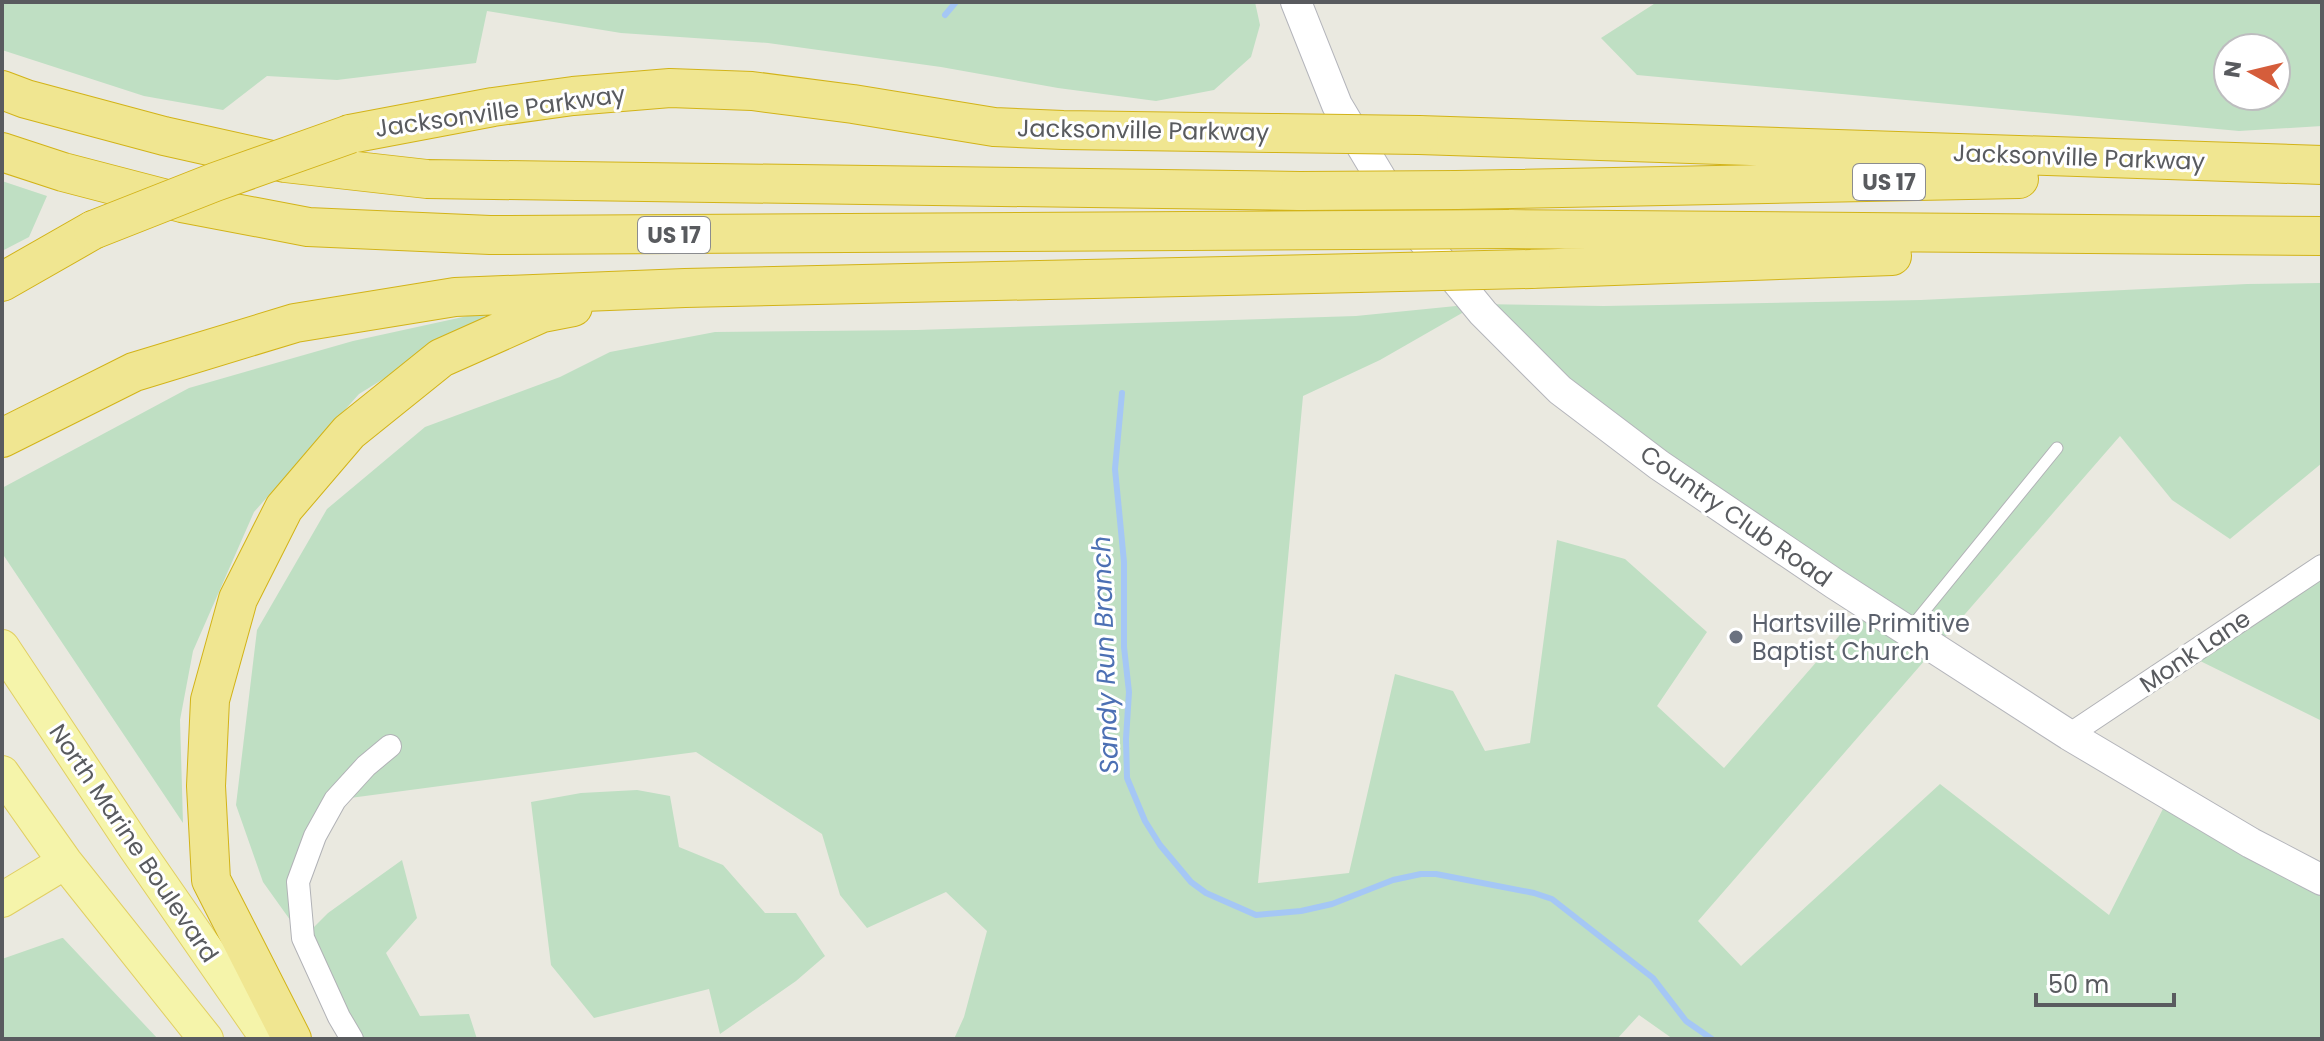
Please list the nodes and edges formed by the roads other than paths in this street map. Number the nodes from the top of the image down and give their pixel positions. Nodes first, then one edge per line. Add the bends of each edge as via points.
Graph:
1 (1296, 2) edge
2 (2, 90) edge
3 (2, 152) edge
4 (2322, 165) edge
5 (2322, 174) edge
6 (2322, 236) edge
7 (2322, 242) edge
8 (2, 282) edge
9 (685, 288) junction
10 (2, 438) edge
11 (2057, 448) dead end
12 (2322, 566) edge
13 (1907, 631) junction
14 (2, 647) edge
15 (2069, 735) junction
16 (390, 746) dead end
17 (2, 773) edge
18 (65, 862) junction
19 (2322, 880) edge
20 (2, 900) edge
21 (206, 1039) edge
22 (268, 1039) edge
23 (292, 1039) edge
24 (352, 1039) edge

1 - 13 main road, Country Club Road via 1337,105 1404,217 1483,313 1560,390 1659,465
2 - 5 highway, US 17, bridge via 164,136 285,163 427,179 1300,191
3 - 6 highway, US 17, bridge via 182,203 308,227 521,235 1509,229
4 - 8 highway, Jacksonville Parkway, bridge via 1419,135 994,127 752,91 670,88 493,107 350,134 93,230
7 - 9 highway, bridge via 1531,269
9 - 10 highway via 455,297 295,323 134,372
9 - 23 highway via 542,313 441,358 349,432 284,508 238,599 210,700 206,786 211,880
11 - 13 lane
12 - 15 street, Monk Lane
13 - 15 main road, Country Club Road
14 - 22 main road, North Marine Boulevard
15 - 19 main road, Country Club Road
16 - 24 street via 335,800 298,882 303,938
17 - 18 main road
18 - 20 main road
18 - 21 main road

